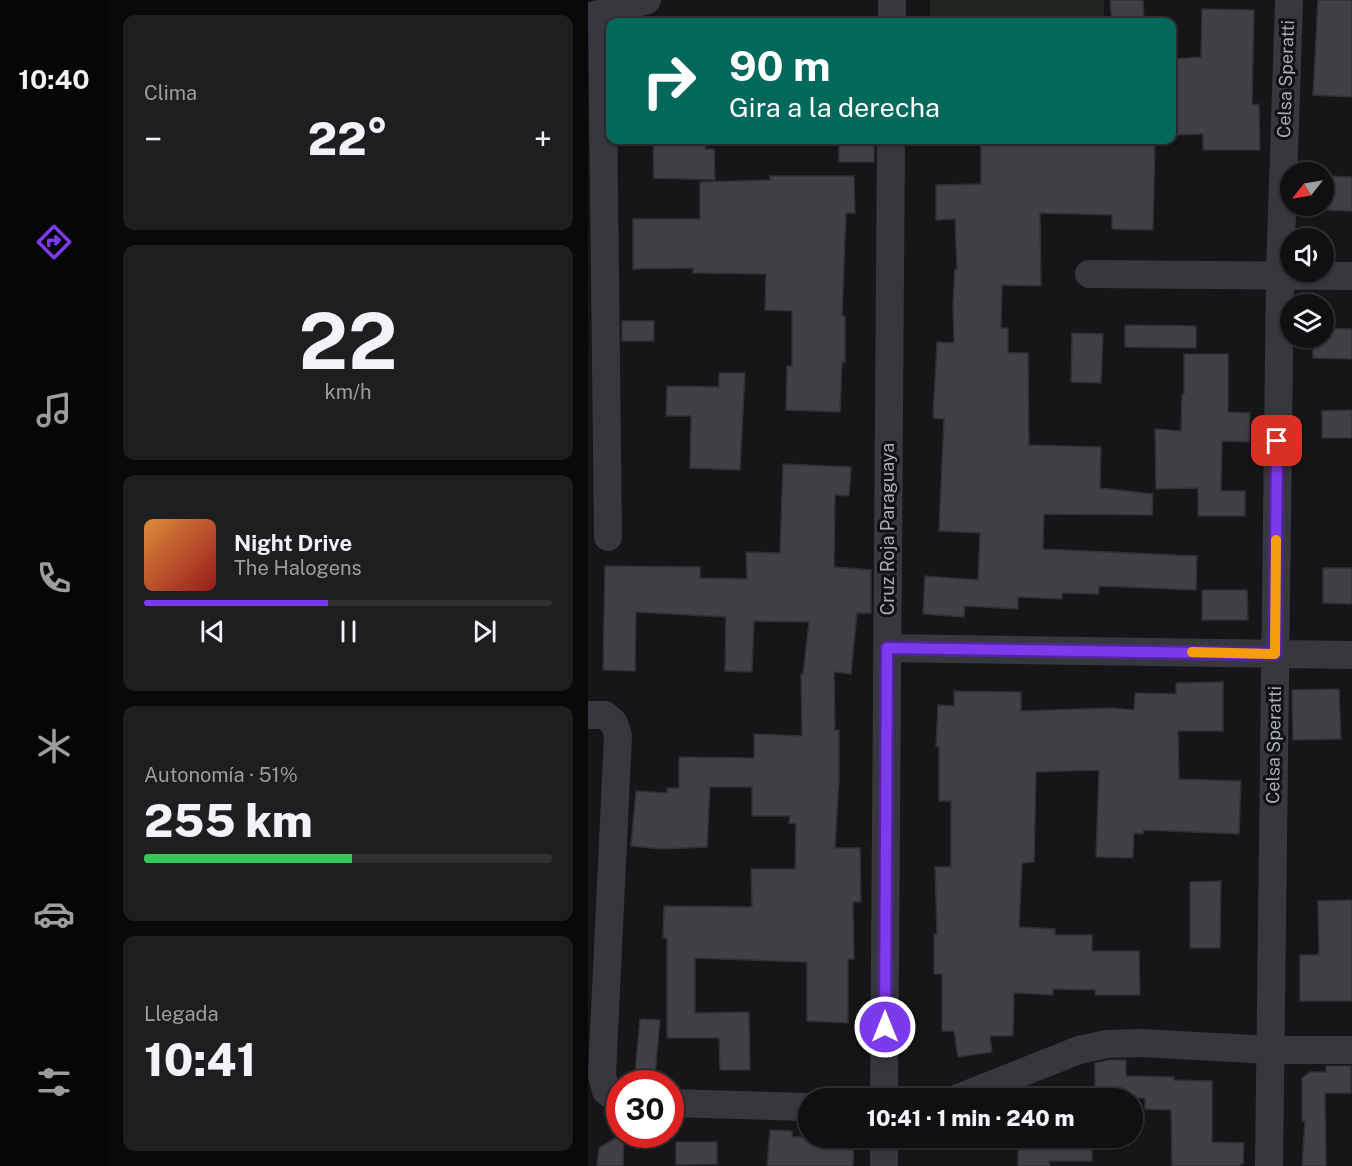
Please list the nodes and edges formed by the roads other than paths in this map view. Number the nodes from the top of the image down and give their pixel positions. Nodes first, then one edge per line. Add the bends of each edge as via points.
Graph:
1 (647, 0) edge
2 (892, 0) edge
3 (1289, 0) edge
4 (595, 15) edge
5 (892, 18) edge
6 (891, 144) edge
7 (1282, 228) edge
8 (1089, 274) dead end
9 (1280, 276) joint
10 (1334, 276) edge
11 (1352, 276) edge
12 (608, 537) dead end
13 (887, 648) junction
14 (1275, 654) junction
15 (1352, 655) edge
16 (588, 715) edge
17 (1270, 1050) junction
18 (1352, 1050) edge
19 (884, 1088) edge
20 (983, 1088) edge
21 (606, 1091) edge
22 (684, 1103) edge
23 (798, 1107) edge
24 (884, 1148) edge
25 (884, 1166) edge
26 (1269, 1166) edge

1 - 4 street
2 - 5 street
3 - 7 street, Celsa Speratti
4 - 12 street
6 - 13 street, Cruz Roja Paraguaya
8 - 9 street
9 - 14 street, Celsa Speratti
10 - 11 street
13 - 14 street
13 - 19 street, Cruz Roja Paraguaya
14 - 15 street
14 - 17 street, Celsa Speratti
16 - 21 street via 605,715 614,723 618,736 602,1075
17 - 18 street
17 - 20 street via 1107,1044 1079,1050
17 - 26 street, Celsa Speratti
22 - 23 street
24 - 25 street

